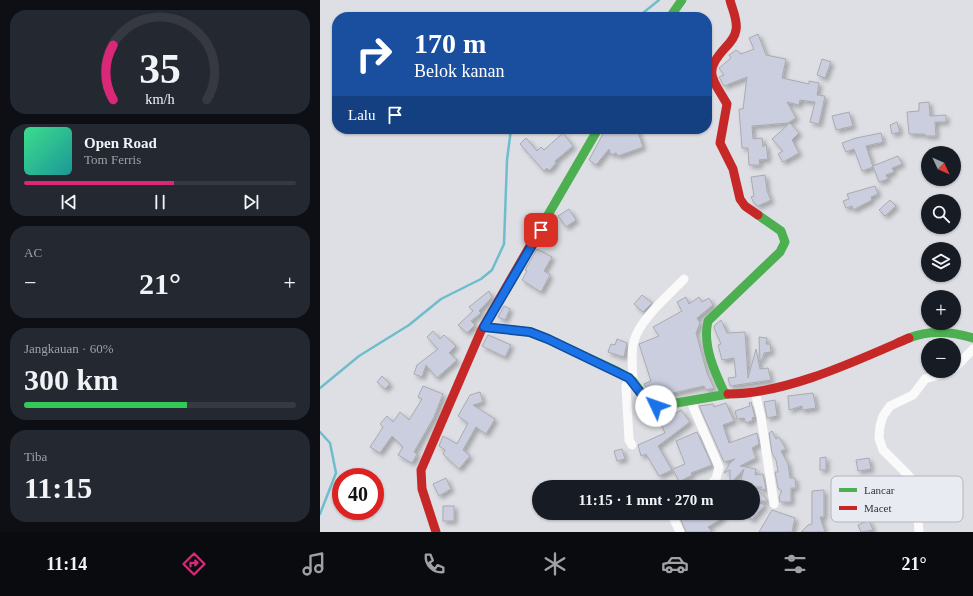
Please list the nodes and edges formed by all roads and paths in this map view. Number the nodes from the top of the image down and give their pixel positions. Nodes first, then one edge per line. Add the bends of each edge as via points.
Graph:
1 (682, 0) edge
2 (730, 0) edge
3 (674, 12) edge
4 (712, 67) edge
5 (712, 74) edge
6 (595, 134) edge
7 (684, 279) dead end
8 (484, 327) junction
9 (973, 338) edge
10 (973, 349) edge
11 (961, 362) edge
12 (928, 378) edge
13 (631, 380) junction
14 (755, 392) junction
15 (725, 394) junction
16 (691, 402) junction
17 (632, 445) dead end
18 (909, 476) edge
19 (715, 480) edge
20 (774, 504) dead end
21 (674, 520) edge
22 (918, 522) edge
23 (436, 532) edge
24 (680, 532) edge
25 (919, 532) edge

1 - 3 street
2 - 4 street via 736,30
5 - 15 street via 715,89 726,101 728,108 720,143 733,169 742,202 781,231 785,242 780,252 708,321 706,326 705,332 714,371
6 - 8 street
7 - 13 street via 636,334
8 - 13 street via 530,332 617,371
8 - 23 street via 421,470 422,489
9 - 14 street via 926,333 829,372
10 - 11 street
12 - 18 street via 914,395 890,406 880,426 879,438 883,450
13 - 16 street via 647,401 656,406
13 - 17 street via 626,386 629,440
14 - 15 street
14 - 20 street
15 - 16 street
16 - 19 street via 719,467
21 - 24 street
22 - 25 street

